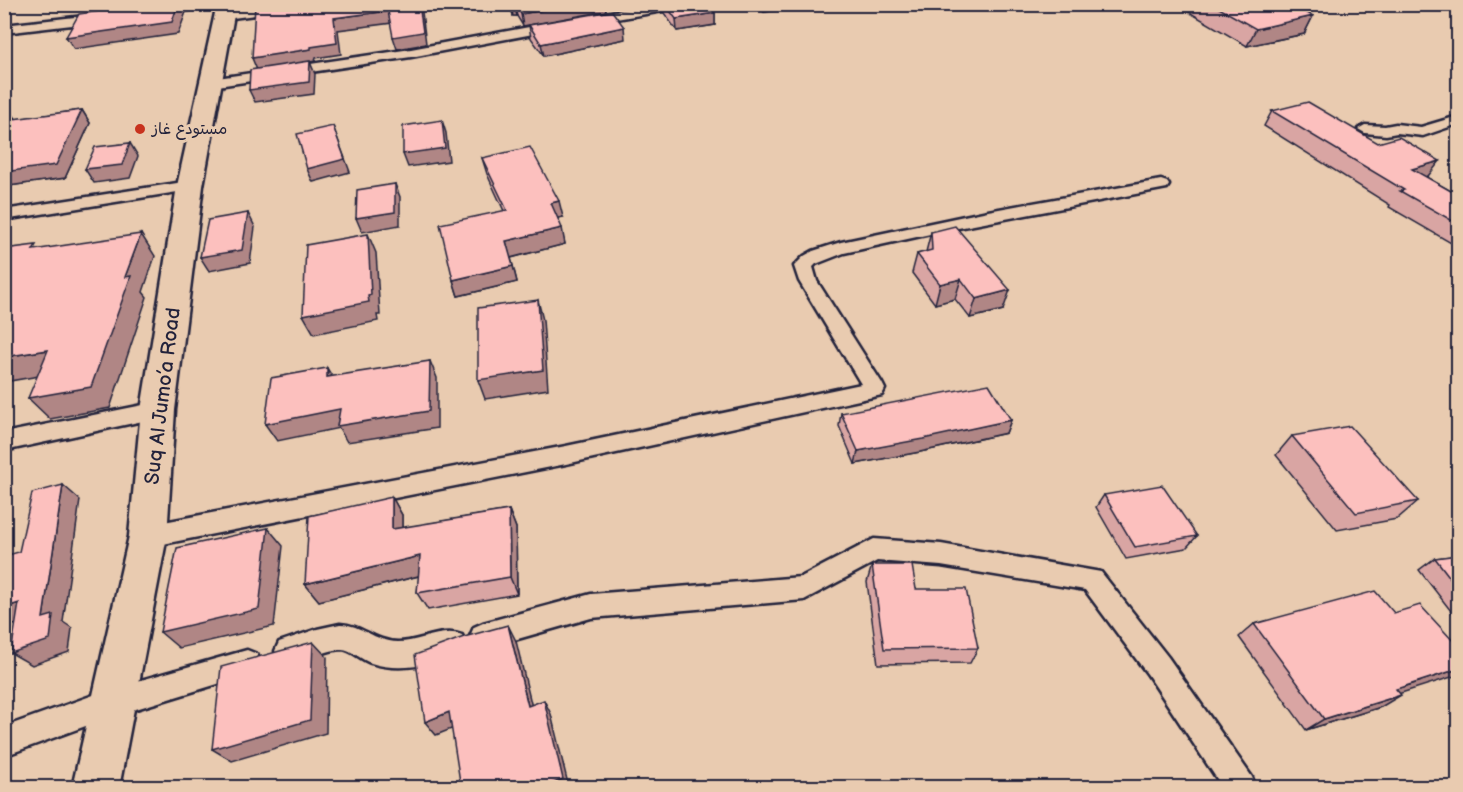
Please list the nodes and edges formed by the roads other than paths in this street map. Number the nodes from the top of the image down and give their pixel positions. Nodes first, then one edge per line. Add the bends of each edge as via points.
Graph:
1 (306, 4) edge
2 (681, 4) edge
3 (217, 8) edge
4 (142, 13) edge
5 (118, 16) edge
6 (36, 27) junction
7 (4, 29) edge
8 (4, 35) edge
9 (211, 83) junction
10 (1458, 120) edge
11 (1365, 129) dead end
12 (1161, 185) dead end
13 (190, 186) junction
14 (4, 215) edge
15 (158, 410) junction
16 (4, 442) edge
17 (148, 536) junction
18 (113, 702) junction
19 (4, 742) edge
20 (95, 788) edge
21 (1241, 788) edge

1 - 3 street
2 - 9 street via 411,53
3 - 4 street
3 - 9 main road, Suq Al Jumo’a Road
5 - 6 street
6 - 7 street
6 - 8 street
9 - 13 main road, Suq Al Jumo’a Road
10 - 11 street via 1423,132
12 - 17 street via 961,221 808,260 803,266 808,281 875,389 566,455
13 - 14 street
13 - 15 main road, Suq Al Jumo’a Road
15 - 16 street
15 - 17 main road, Suq Al Jumo’a Road
17 - 18 main road, Suq Al Jumo’a Road
18 - 19 street
18 - 20 main road, Suq Al Jumo’a Road
18 - 21 street via 333,638 348,636 388,656 413,654 591,606 804,588 874,550 930,554 1092,580 1158,666

